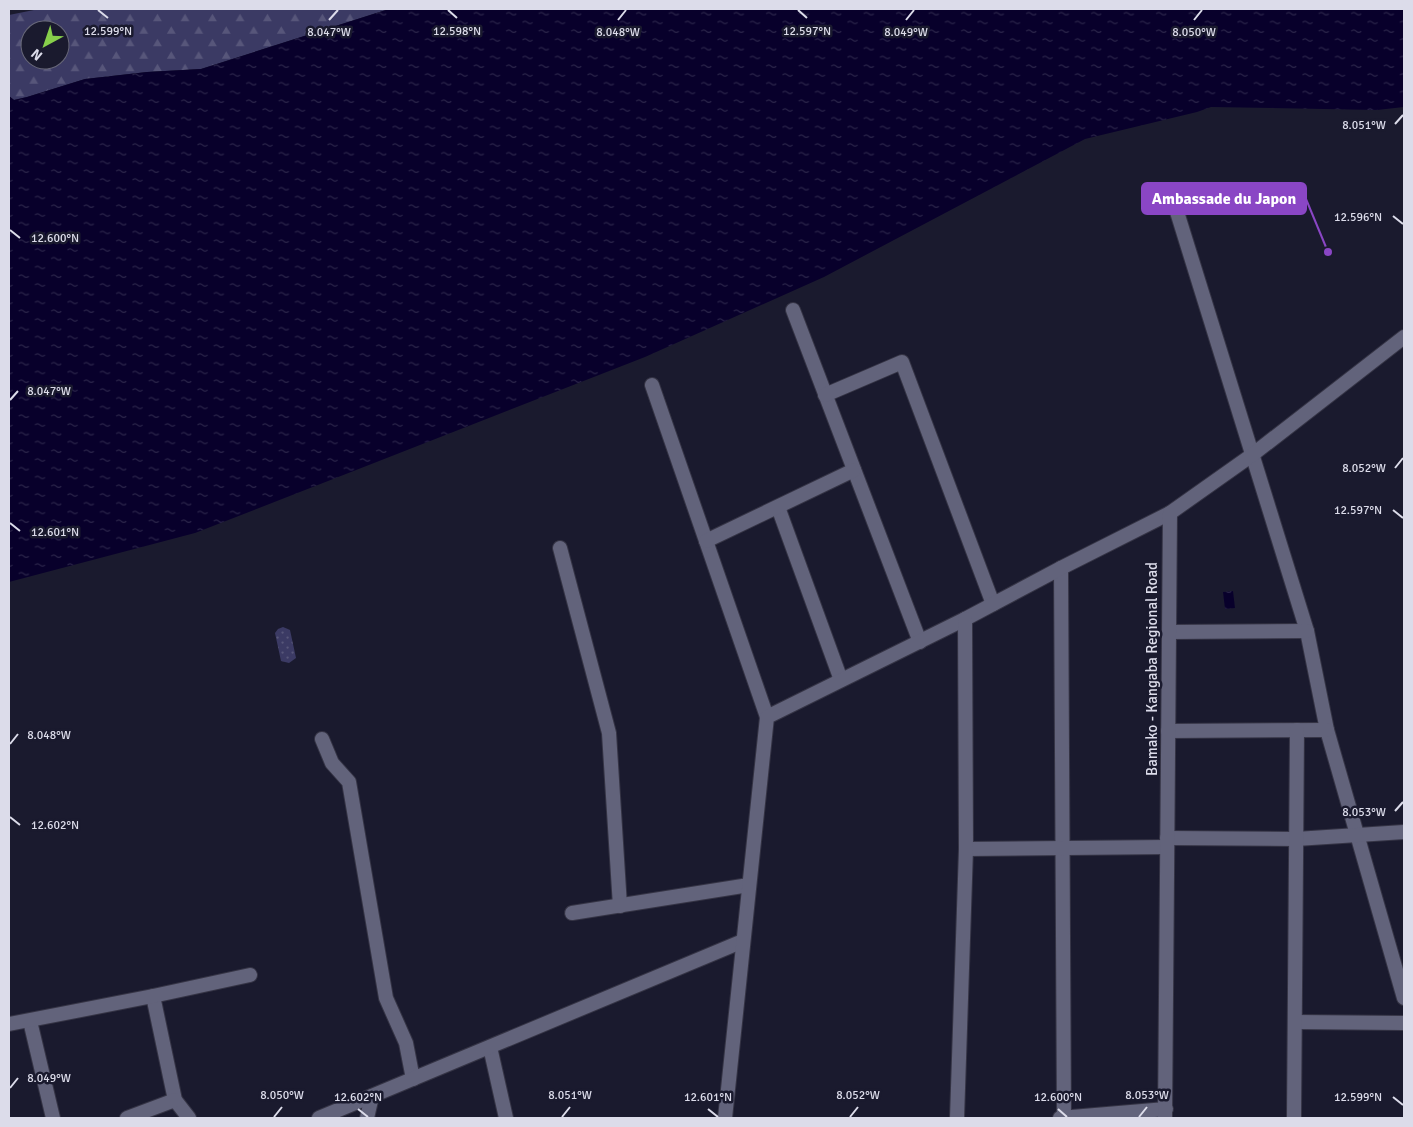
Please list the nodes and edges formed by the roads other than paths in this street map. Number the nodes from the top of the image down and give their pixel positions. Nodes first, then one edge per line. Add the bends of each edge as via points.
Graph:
1 (1173, 199) dead end
2 (793, 310) dead end
3 (1404, 337) edge
4 (652, 385) dead end
5 (825, 394) junction
6 (1252, 456) junction
7 (854, 470) junction
8 (778, 507) junction
9 (1170, 513) junction
10 (706, 541) junction
11 (560, 548) dead end
12 (1061, 568) junction
13 (992, 604) junction
14 (965, 619) junction
15 (1307, 631) junction
16 (1168, 632) junction
17 (920, 642) junction
18 (841, 680) junction
19 (767, 717) junction
20 (1297, 730) junction
21 (1327, 730) junction
22 (1168, 731) junction
23 (322, 739) dead end
24 (1404, 832) edge
25 (1358, 835) junction
26 (1296, 839) junction
27 (1167, 842) junction
28 (1062, 848) junction
29 (966, 849) junction
30 (749, 885) junction
31 (620, 906) junction
32 (572, 913) dead end
33 (744, 941) junction
34 (250, 974) dead end
35 (154, 996) junction
36 (1404, 998) edge
37 (30, 1021) junction
38 (1295, 1022) junction
39 (1404, 1023) edge
40 (9, 1024) edge
41 (490, 1047) junction
42 (413, 1079) junction
43 (372, 1096) junction
44 (175, 1100) junction
45 (1166, 1114) edge
46 (53, 1118) edge
47 (127, 1118) edge
48 (189, 1118) edge
49 (319, 1118) edge
50 (367, 1118) edge
51 (506, 1118) edge
52 (725, 1118) edge
53 (958, 1118) edge
54 (1060, 1118) edge
55 (1064, 1118) edge
56 (1294, 1118) edge

1 - 6 street
2 - 5 street
3 - 6 street
4 - 10 street
5 - 7 street
5 - 13 street via 902,362
6 - 9 street
6 - 15 street
7 - 8 street
7 - 17 street
8 - 10 street
8 - 18 street
9 - 12 street
9 - 16 street, Bamako - Kangaba Regional Road
10 - 19 street
11 - 31 street via 609,734
12 - 13 street
12 - 28 street
13 - 14 street
14 - 17 street
14 - 29 street
15 - 16 street
15 - 21 street
16 - 22 street, Bamako - Kangaba Regional Road
17 - 18 street
18 - 19 street
19 - 30 street
20 - 21 street
20 - 22 street
20 - 26 street
21 - 25 street
22 - 27 street, Bamako - Kangaba Regional Road
23 - 42 street via 332,763 349,782 386,998 406,1043
24 - 25 street
25 - 26 street
25 - 36 street
26 - 27 street
26 - 38 street
27 - 28 street
27 - 45 street, Bamako - Kangaba Regional Road
28 - 29 street
28 - 55 street
29 - 53 street
30 - 31 street
30 - 33 street
31 - 32 street
33 - 41 street
33 - 52 street
34 - 35 street
35 - 37 street
35 - 44 street
37 - 40 street
37 - 46 street
38 - 39 street
38 - 56 street
41 - 42 street
41 - 51 street
42 - 43 street
43 - 49 street
43 - 50 street
44 - 47 street
44 - 48 street
45 - 55 street
54 - 55 street

